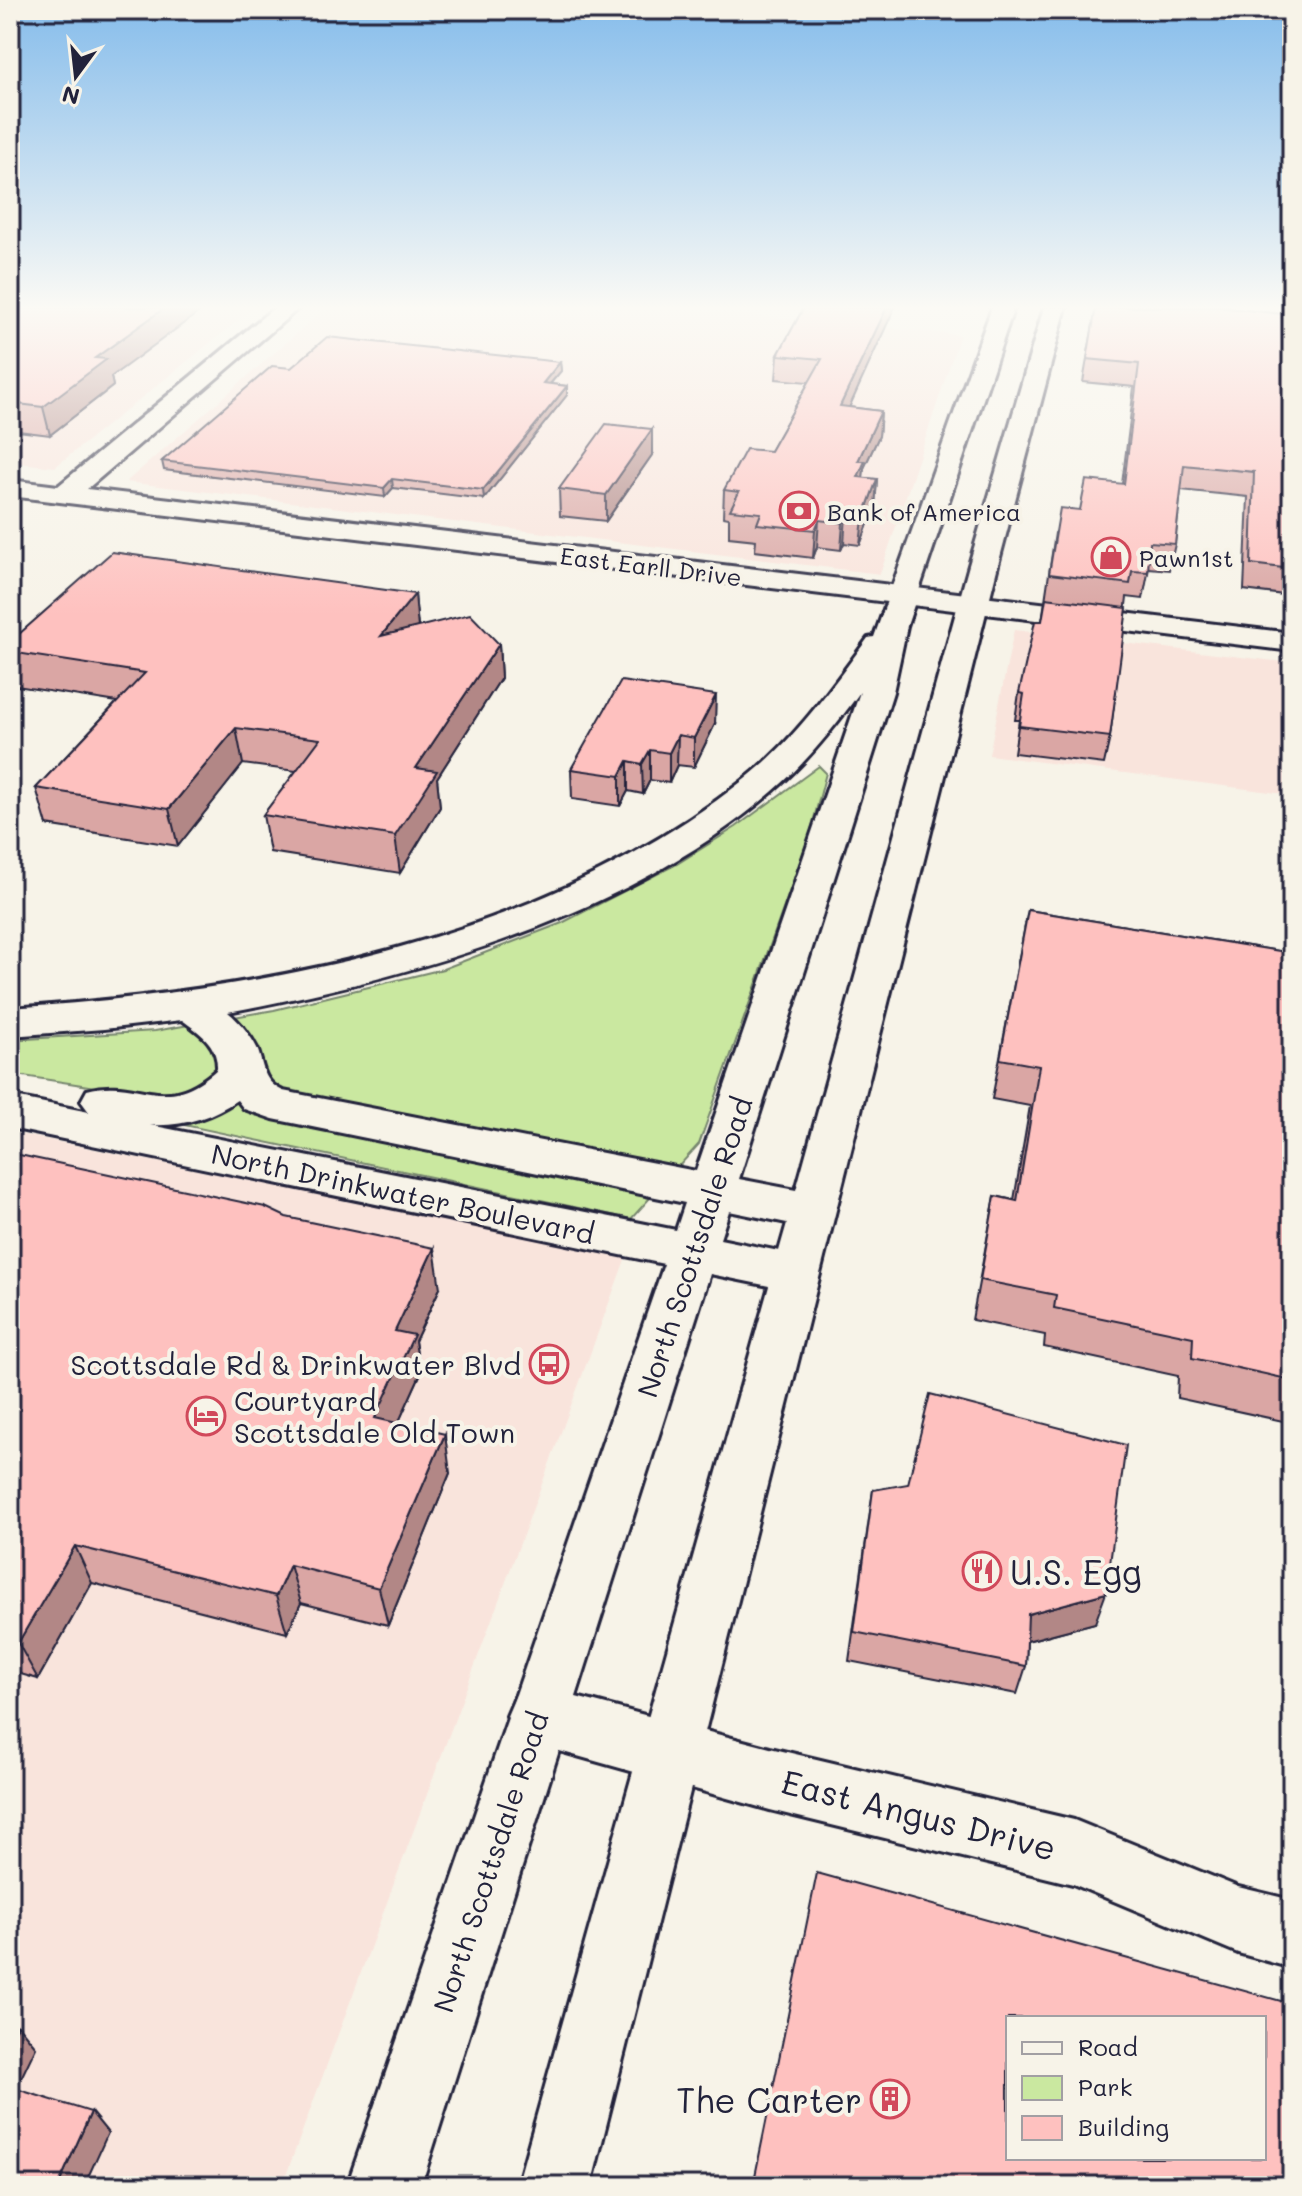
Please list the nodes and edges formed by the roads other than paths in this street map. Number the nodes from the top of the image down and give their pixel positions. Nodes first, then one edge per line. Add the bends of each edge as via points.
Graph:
1 (166, 409) edge
2 (968, 409) edge
3 (1027, 409) edge
4 (10, 488) edge
5 (64, 494) junction
6 (973, 605) junction
7 (898, 611) junction
8 (1292, 642) edge
9 (189, 1005) junction
10 (10, 1022) edge
11 (239, 1074) junction
12 (10, 1084) edge
13 (10, 1112) edge
14 (714, 1191) junction
15 (814, 1211) junction
16 (692, 1252) junction
17 (797, 1273) junction
18 (538, 1716) junction
19 (668, 1749) junction
20 (1292, 1934) edge
21 (384, 2186) edge
22 (554, 2186) edge

1 - 5 main road
2 - 7 main road, North Scottsdale Road
3 - 6 main road
4 - 5 main road, East Earll Drive
5 - 7 main road, East Earll Drive
6 - 7 main road, East Earll Drive
6 - 8 main road, East Earll Drive
6 - 15 main road
7 - 9 main road via 818,725 758,786 716,818 616,876 491,930 416,954 279,989
7 - 14 main road, North Scottsdale Road via 877,692
9 - 10 main road
9 - 11 main road via 230,1037 240,1055
11 - 12 main road via 207,1100 166,1112
11 - 14 main road via 260,1098 286,1108
13 - 16 main road, North Drinkwater Boulevard
14 - 15 main road
14 - 16 main road, North Scottsdale Road
15 - 17 main road
16 - 17 main road, North Drinkwater Boulevard
16 - 18 main road, North Scottsdale Road
17 - 19 main road
18 - 19 main road, East Angus Drive
18 - 21 main road, North Scottsdale Road
19 - 20 main road, East Angus Drive via 1074,1852 1238,1920
19 - 22 main road

